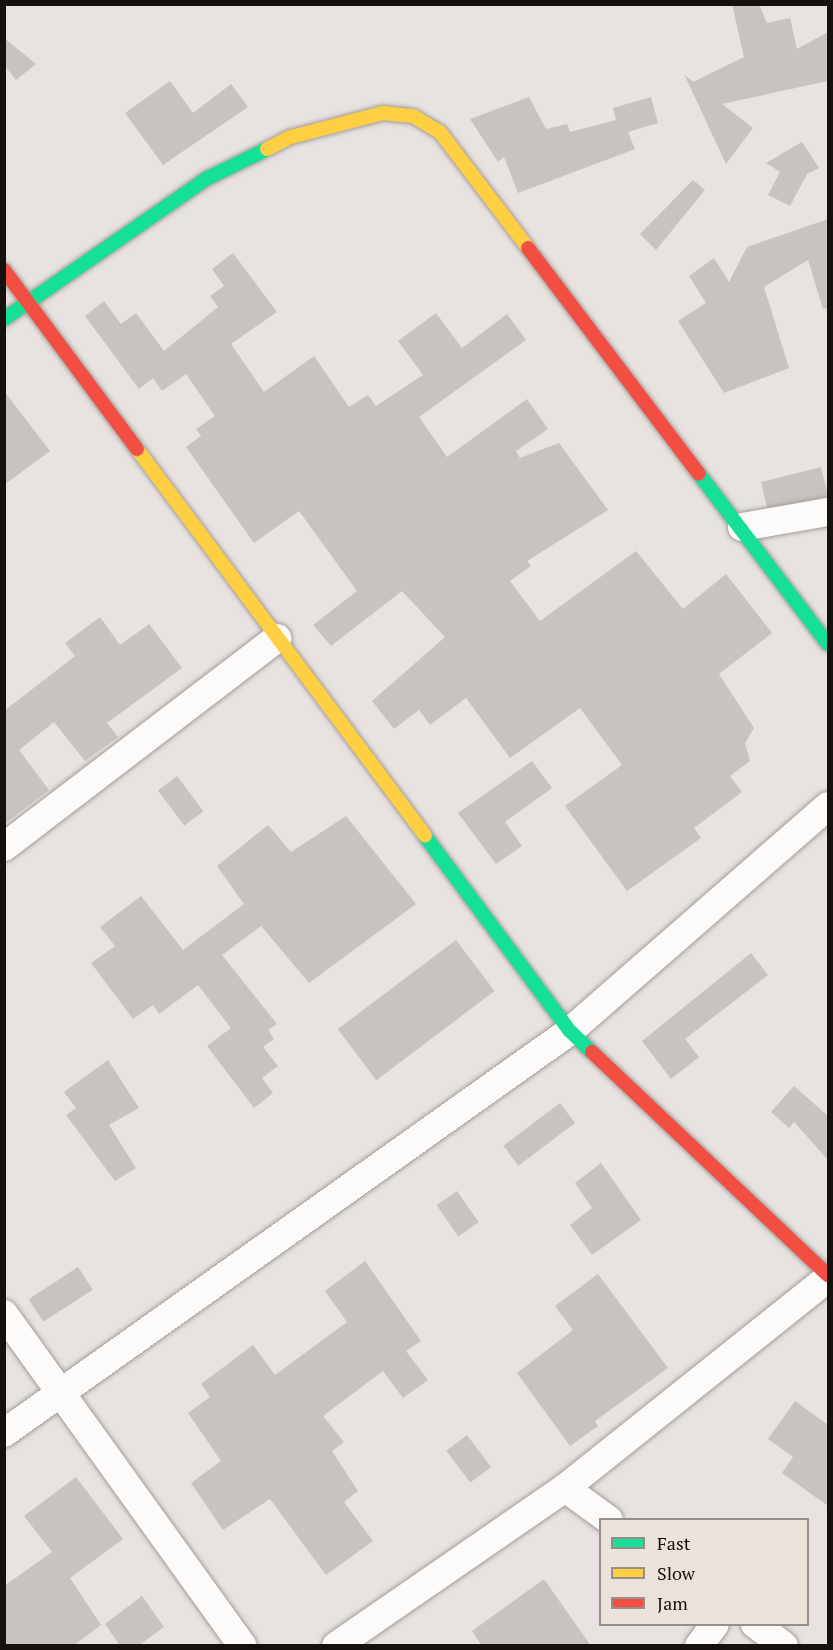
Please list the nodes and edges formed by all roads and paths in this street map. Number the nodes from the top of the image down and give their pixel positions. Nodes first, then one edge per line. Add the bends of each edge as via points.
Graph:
1 (4, 270) edge
2 (29, 301) junction
3 (4, 320) edge
4 (828, 512) edge
5 (742, 527) junction
6 (277, 638) junction
7 (828, 644) edge
8 (828, 806) edge
9 (4, 847) edge
10 (570, 1031) junction
11 (828, 1277) edge
12 (4, 1314) edge
13 (61, 1395) junction
14 (4, 1433) edge
15 (566, 1488) junction
16 (606, 1518) edge
17 (714, 1626) edge
18 (757, 1626) edge
19 (243, 1646) edge
20 (336, 1646) edge
21 (699, 1646) edge
22 (784, 1646) edge

1 - 2 street
2 - 3 street
2 - 5 street via 208,178 291,137 383,113 414,116 440,132
2 - 6 street
4 - 5 street
5 - 7 street
6 - 9 street
6 - 10 street
8 - 10 street
10 - 11 street
10 - 13 street
11 - 15 street
12 - 13 street
13 - 14 street
13 - 19 street
15 - 16 street
15 - 20 street
17 - 21 street
18 - 22 street

